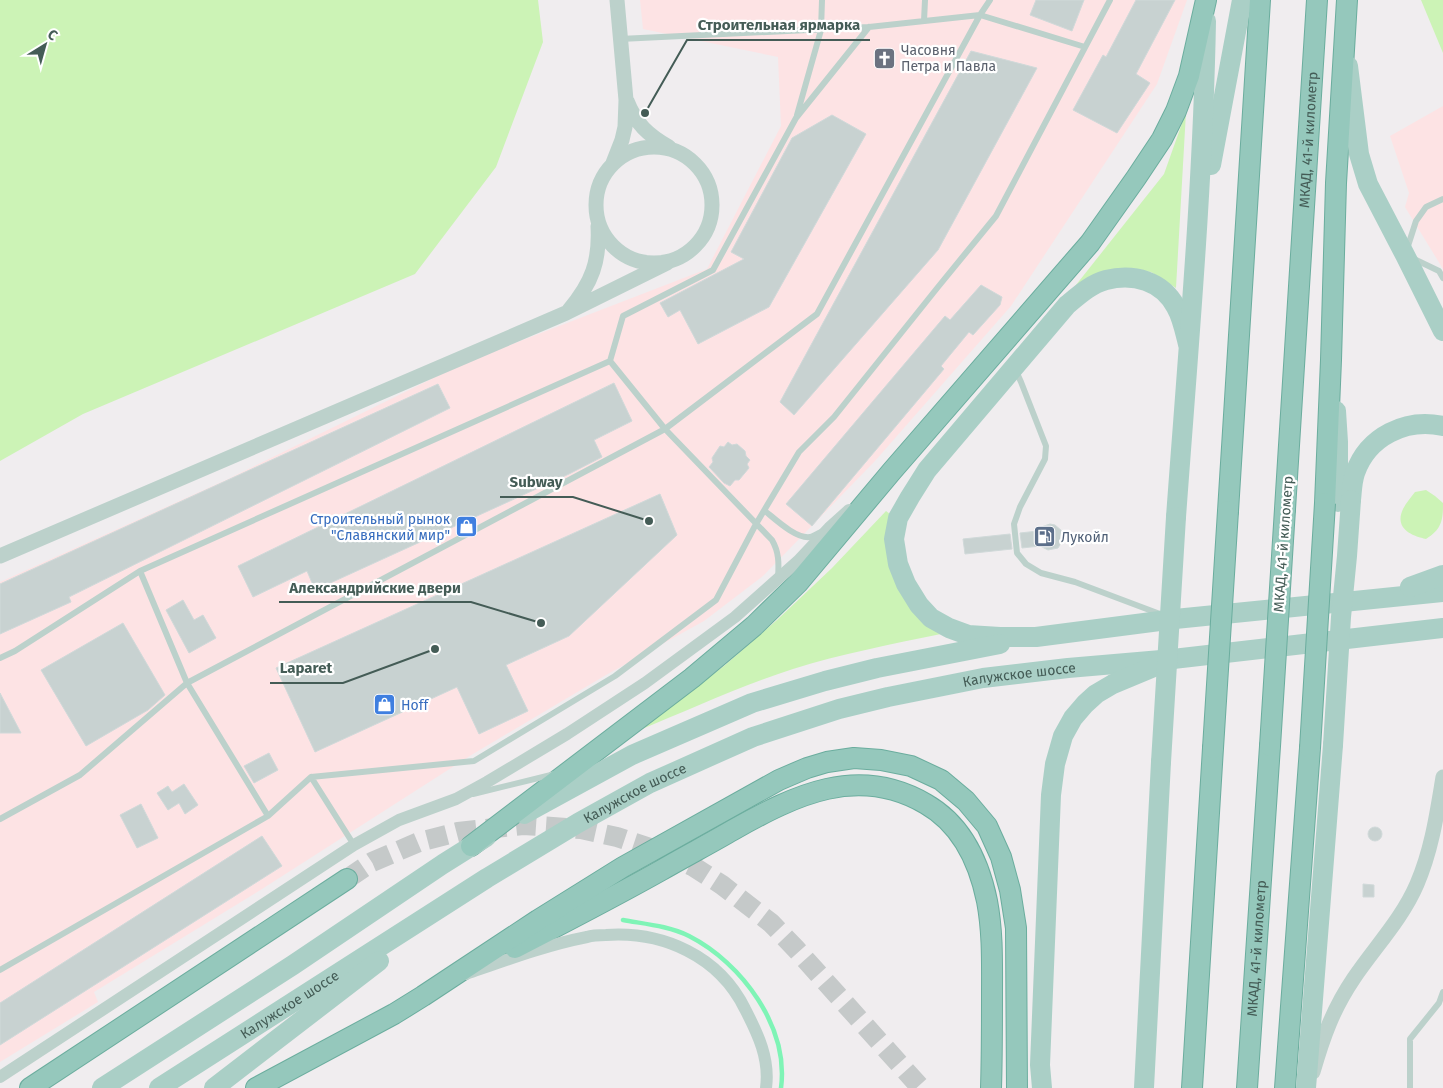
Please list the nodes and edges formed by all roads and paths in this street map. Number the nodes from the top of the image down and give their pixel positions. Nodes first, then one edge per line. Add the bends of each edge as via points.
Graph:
1 (617, 0) edge
2 (822, 0) edge
3 (925, 0) edge
4 (990, 0) edge
5 (1110, 0) edge
6 (1206, 0) edge
7 (1242, 0) edge
8 (1260, 0) edge
9 (1317, 0) edge
10 (1347, 0) edge
11 (980, 15) junction
12 (924, 21) junction
13 (869, 27) junction
14 (821, 30) junction
15 (1345, 36) junction
16 (620, 39) junction
17 (1085, 47) junction
18 (626, 100) junction
19 (796, 118) junction
20 (676, 151) junction
21 (612, 164) junction
22 (1443, 199) edge
23 (597, 217) junction
24 (1195, 252) junction
25 (1405, 255) junction
26 (667, 262) junction
27 (1443, 278) edge
28 (566, 313) junction
29 (1443, 332) edge
30 (1188, 344) junction
31 (610, 360) junction
32 (1014, 367) junction
33 (1443, 426) edge
34 (665, 428) junction
35 (892, 471) junction
36 (1338, 502) junction
37 (764, 511) junction
38 (756, 524) junction
39 (829, 528) junction
40 (0, 556) edge
41 (140, 571) junction
42 (1443, 575) edge
43 (777, 580) junction
44 (1443, 592) edge
45 (1383, 598) junction
46 (1175, 619) junction
47 (1443, 628) edge
48 (1036, 637) junction
49 (0, 658) edge
50 (1173, 660) junction
51 (187, 683) junction
52 (632, 755) junction
53 (603, 762) dead end
54 (578, 768) junction
55 (1443, 776) edge
56 (311, 778) junction
57 (456, 799) junction
58 (268, 816) junction
59 (0, 819) edge
60 (354, 845) junction
61 (471, 846) junction
62 (487, 878) junction
63 (347, 879) tunnel mouth
64 (0, 970) edge
65 (464, 975) junction
66 (1443, 992) edge
67 (423, 996) junction
68 (3, 1073) edge
69 (30, 1088) edge
70 (102, 1088) edge
71 (160, 1088) edge
72 (214, 1088) edge
73 (256, 1088) edge
74 (766, 1088) edge
75 (991, 1088) edge
76 (1017, 1088) edge
77 (1042, 1088) edge
78 (1144, 1088) edge
79 (1192, 1088) edge
80 (1247, 1088) edge
81 (1285, 1088) edge
82 (1308, 1088) edge
83 (1410, 1088) edge

1 - 16 street
2 - 14 lane
3 - 12 lane
4 - 11 lane
5 - 17 lane
6 - 24 main road via 1204,104
6 - 35 highway via 1189,76 1162,139 1090,243
7 - 24 main road
8 - 79 highway, bridge
9 - 80 highway, МКАД, 41-й километр, bridge
10 - 15 highway
11 - 12 lane
11 - 17 lane
11 - 34 lane via 817,314
12 - 13 lane
13 - 14 lane
13 - 19 lane
14 - 16 lane
14 - 19 lane
15 - 25 main road via 1359,154 1368,184
15 - 36 highway via 1336,183 1331,360
16 - 18 street
17 - 37 lane via 996,216 834,417 799,452
18 - 20 street via 640,125
18 - 21 street via 625,127
19 - 31 lane via 713,270 623,316
20 - 21 street via 654,146 642,148 631,151
20 - 26 street via 695,163 706,177 713,204 704,237 683,256
21 - 23 street via 598,189
22 - 25 lane via 1426,207 1416,221
23 - 26 street via 606,238 622,254 644,263
23 - 28 street via 598,256 593,273
24 - 30 main road
25 - 27 lane via 1439,271
25 - 29 main road
26 - 28 street
28 - 40 street
30 - 32 main road via 1177,308 1165,291 1151,282 1128,277 1105,280 1085,290 1067,305
30 - 78 main road, bridge
31 - 34 lane
31 - 41 lane
32 - 46 lane via 1046,446 1045,459 1014,524 1017,553 1026,564 1041,573 1075,582
32 - 48 main road via 927,470 898,518 894,539 898,564 906,584 932,618 968,635
33 - 36 main road via 1409,425 1386,434 1367,451 1352,486
34 - 38 lane
34 - 51 lane
35 - 39 street
35 - 54 highway via 798,583 754,626
36 - 81 highway, bridge via 1310,748
36 - 82 main road, bridge via 1347,556 1340,617
37 - 38 lane
37 - 39 lane via 798,535 810,537
38 - 43 lane via 777,548
38 - 56 lane via 716,600 615,676 474,761
39 - 43 street
41 - 49 lane
41 - 51 lane
42 - 45 main road
43 - 57 street via 735,617 645,683
44 - 45 main road
45 - 46 main road
46 - 48 main road
47 - 50 main road
48 - 52 main road via 825,681 752,703
50 - 62 main road, Калужское шоссе via 983,678 839,709 753,736 650,783
50 - 77 main road via 1112,684 1096,694 1073,718 1063,736 1055,764 1052,795 1040,1065
51 - 58 lane
51 - 59 lane via 80,775
52 - 53 lane
52 - 61 main road
54 - 57 lane
54 - 61 highway
55 - 82 street via 1435,827 1417,885 1402,913 1339,1003 1324,1036
56 - 58 lane
56 - 60 lane
57 - 60 street via 399,820
58 - 64 lane
60 - 68 street
61 - 70 main road
62 - 71 main road, Калужское шоссе
62 - 72 main road
63 - 69 highway
65 - 67 highway
65 - 74 street via 588,936 620,934 663,940 701,958 731,986 742,1002 763,1049 767,1064
65 - 75 highway via 787,802 839,786 864,784 888,787 912,795 953,825 979,872 991,930
66 - 83 lane via 1439,1003 1410,1039
67 - 73 highway
67 - 76 highway via 623,867 779,780 827,762 854,758 881,760 911,766 941,780 966,801 987,826 1001,857 1016,928

